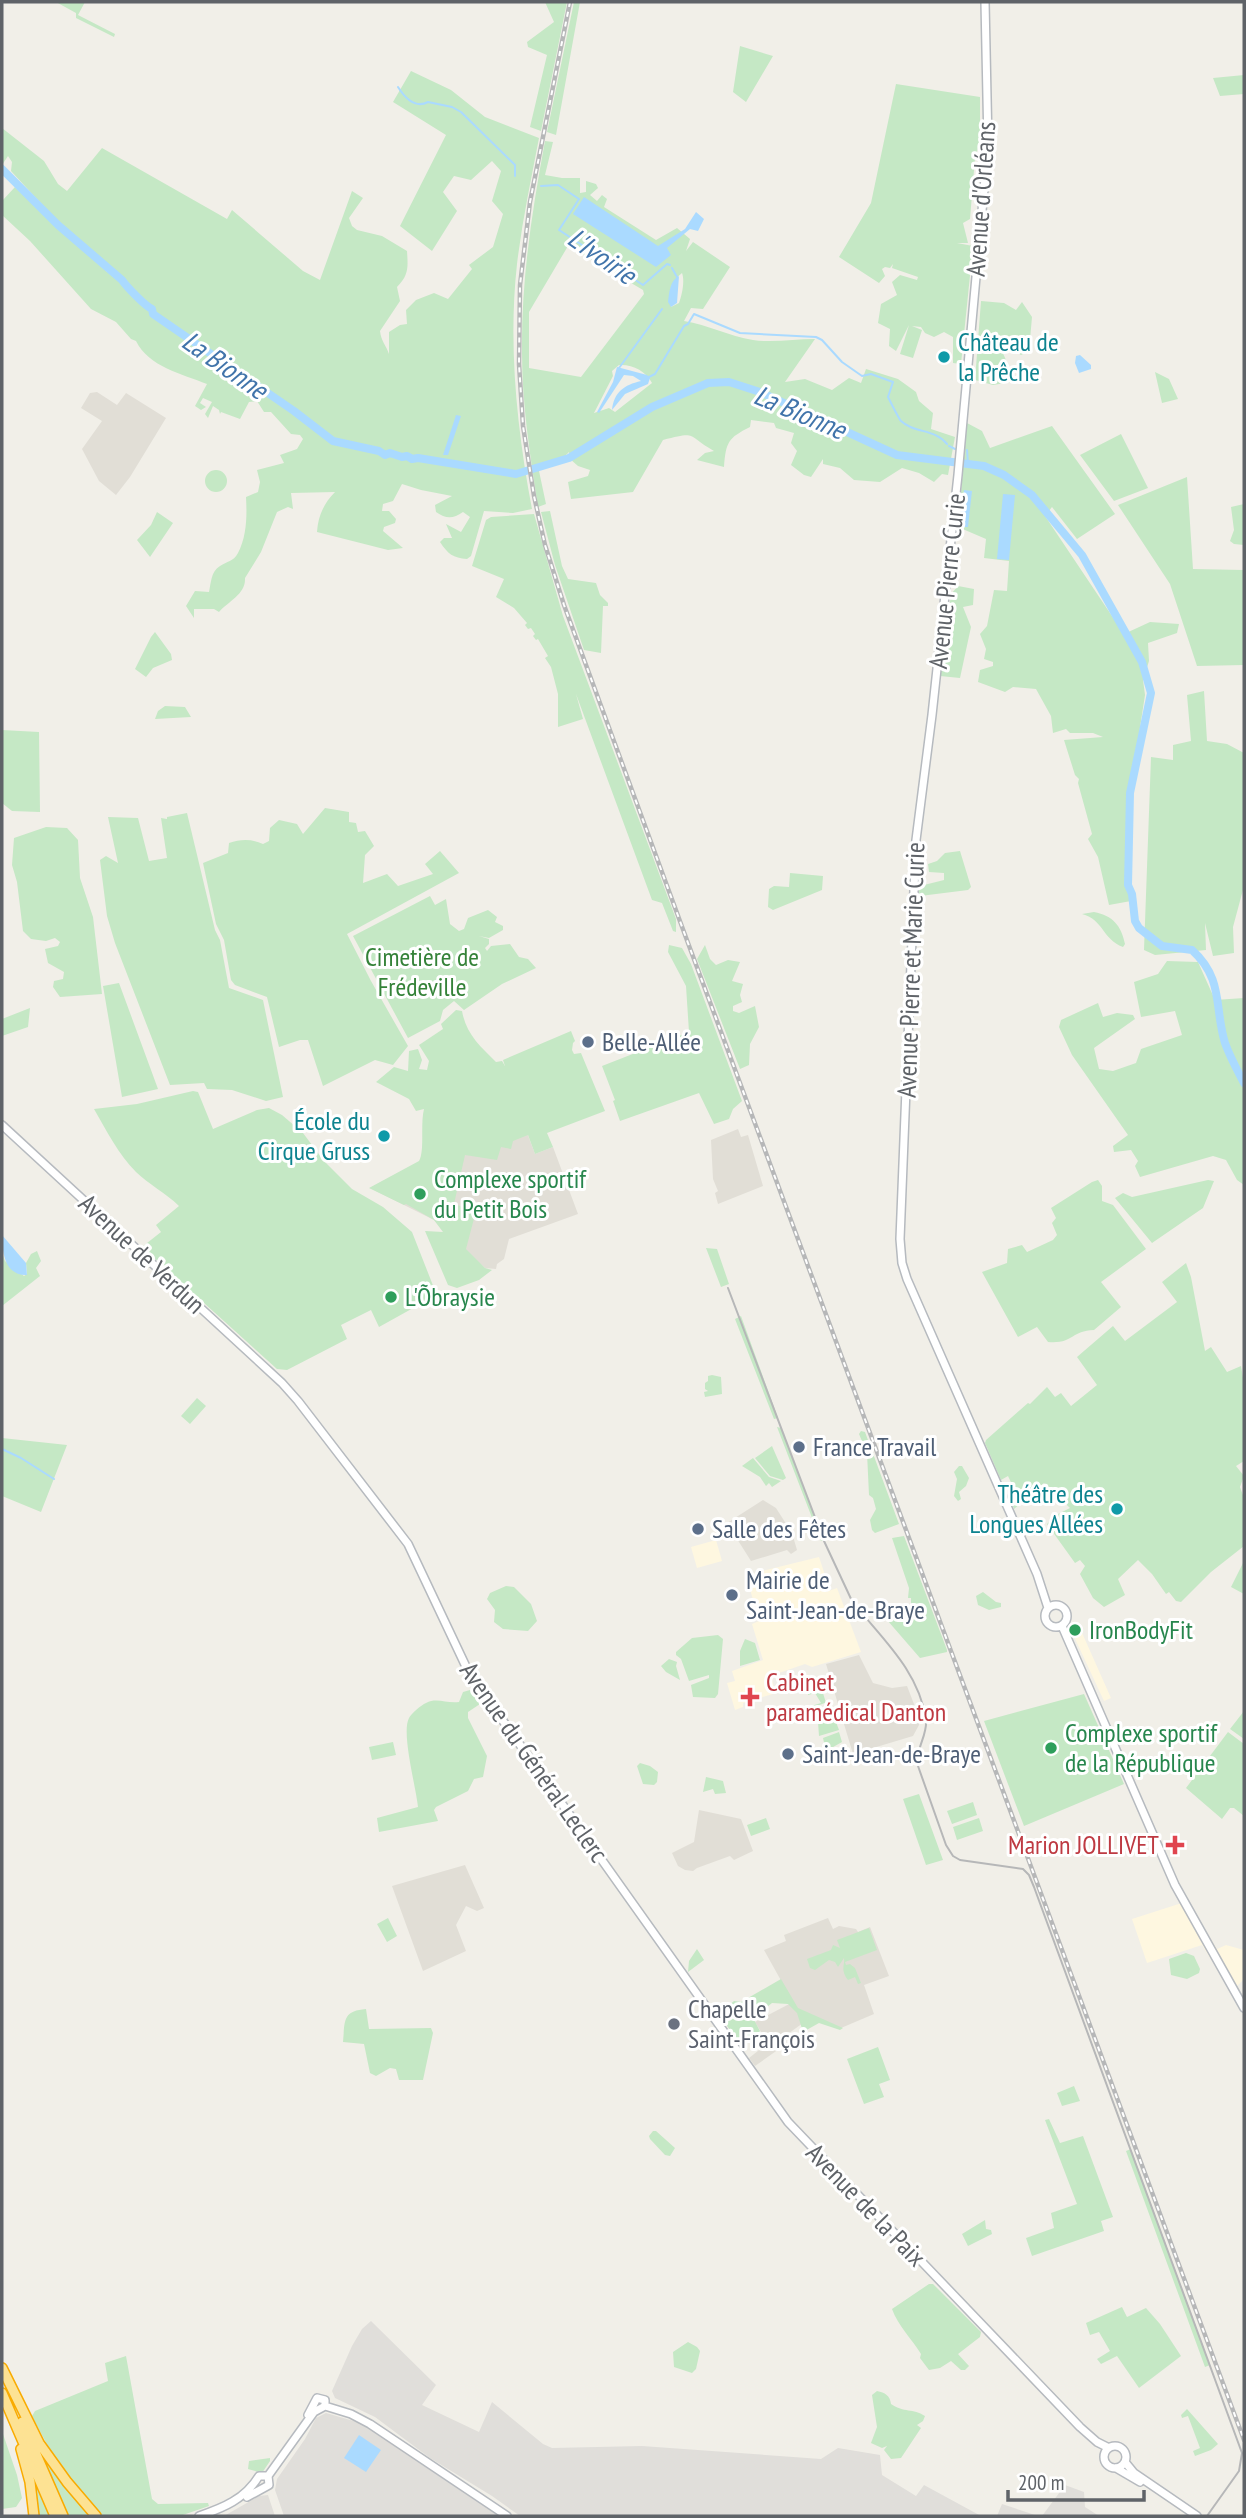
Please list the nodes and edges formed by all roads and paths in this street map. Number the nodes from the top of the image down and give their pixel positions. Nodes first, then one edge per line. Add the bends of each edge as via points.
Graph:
1 (985, 2) edge
2 (958, 473) joint
3 (935, 690) joint
4 (2, 1125) edge
5 (282, 1383) joint
6 (1051, 1607) junction
7 (1059, 1627) junction
8 (676, 1964) joint
9 (1244, 2008) edge
10 (2, 2368) edge
11 (2, 2376) edge
12 (2, 2395) edge
13 (1080, 2427) junction
14 (1109, 2448) junction
15 (1104, 2457) junction
16 (1125, 2462) junction
17 (1116, 2468) junction
18 (268, 2476) junction
19 (257, 2480) junction
20 (264, 2488) junction
21 (34, 2516) edge
22 (55, 2516) edge
23 (63, 2516) edge
24 (96, 2516) edge
25 (199, 2516) edge
26 (209, 2516) edge
27 (507, 2516) edge
28 (1194, 2516) edge

1 - 2 main road, Avenue d'Orléans via 988,145
2 - 3 main road, Avenue Pierre Curie
3 - 6 main road, Avenue Pierre et Marie Curie via 916,840 901,1251 910,1285
4 - 5 main road, Avenue de Verdun
5 - 8 main road, Avenue du Général Leclerc via 403,1537 469,1673
6 - 7 main road via 1046,1620
6 - 7 main road via 1062,1606 1068,1614
7 - 9 main road via 1175,1885
8 - 13 main road, Avenue de la Paix via 800,2137
10 - 24 highway via 39,2443
11 - 23 highway
12 - 21 highway via 25,2463
12 - 22 highway
13 - 14 main road, Avenue de la Paix
13 - 15 main road, Avenue de la Paix
14 - 15 main road
14 - 16 main road via 1121,2448
15 - 17 main road
16 - 17 main road
16 - 28 main road
17 - 28 main road
18 - 19 main road
18 - 20 main road via 270,2484
18 - 27 main road via 320,2406 370,2424
19 - 20 main road
19 - 25 main road via 238,2500
20 - 26 main road

